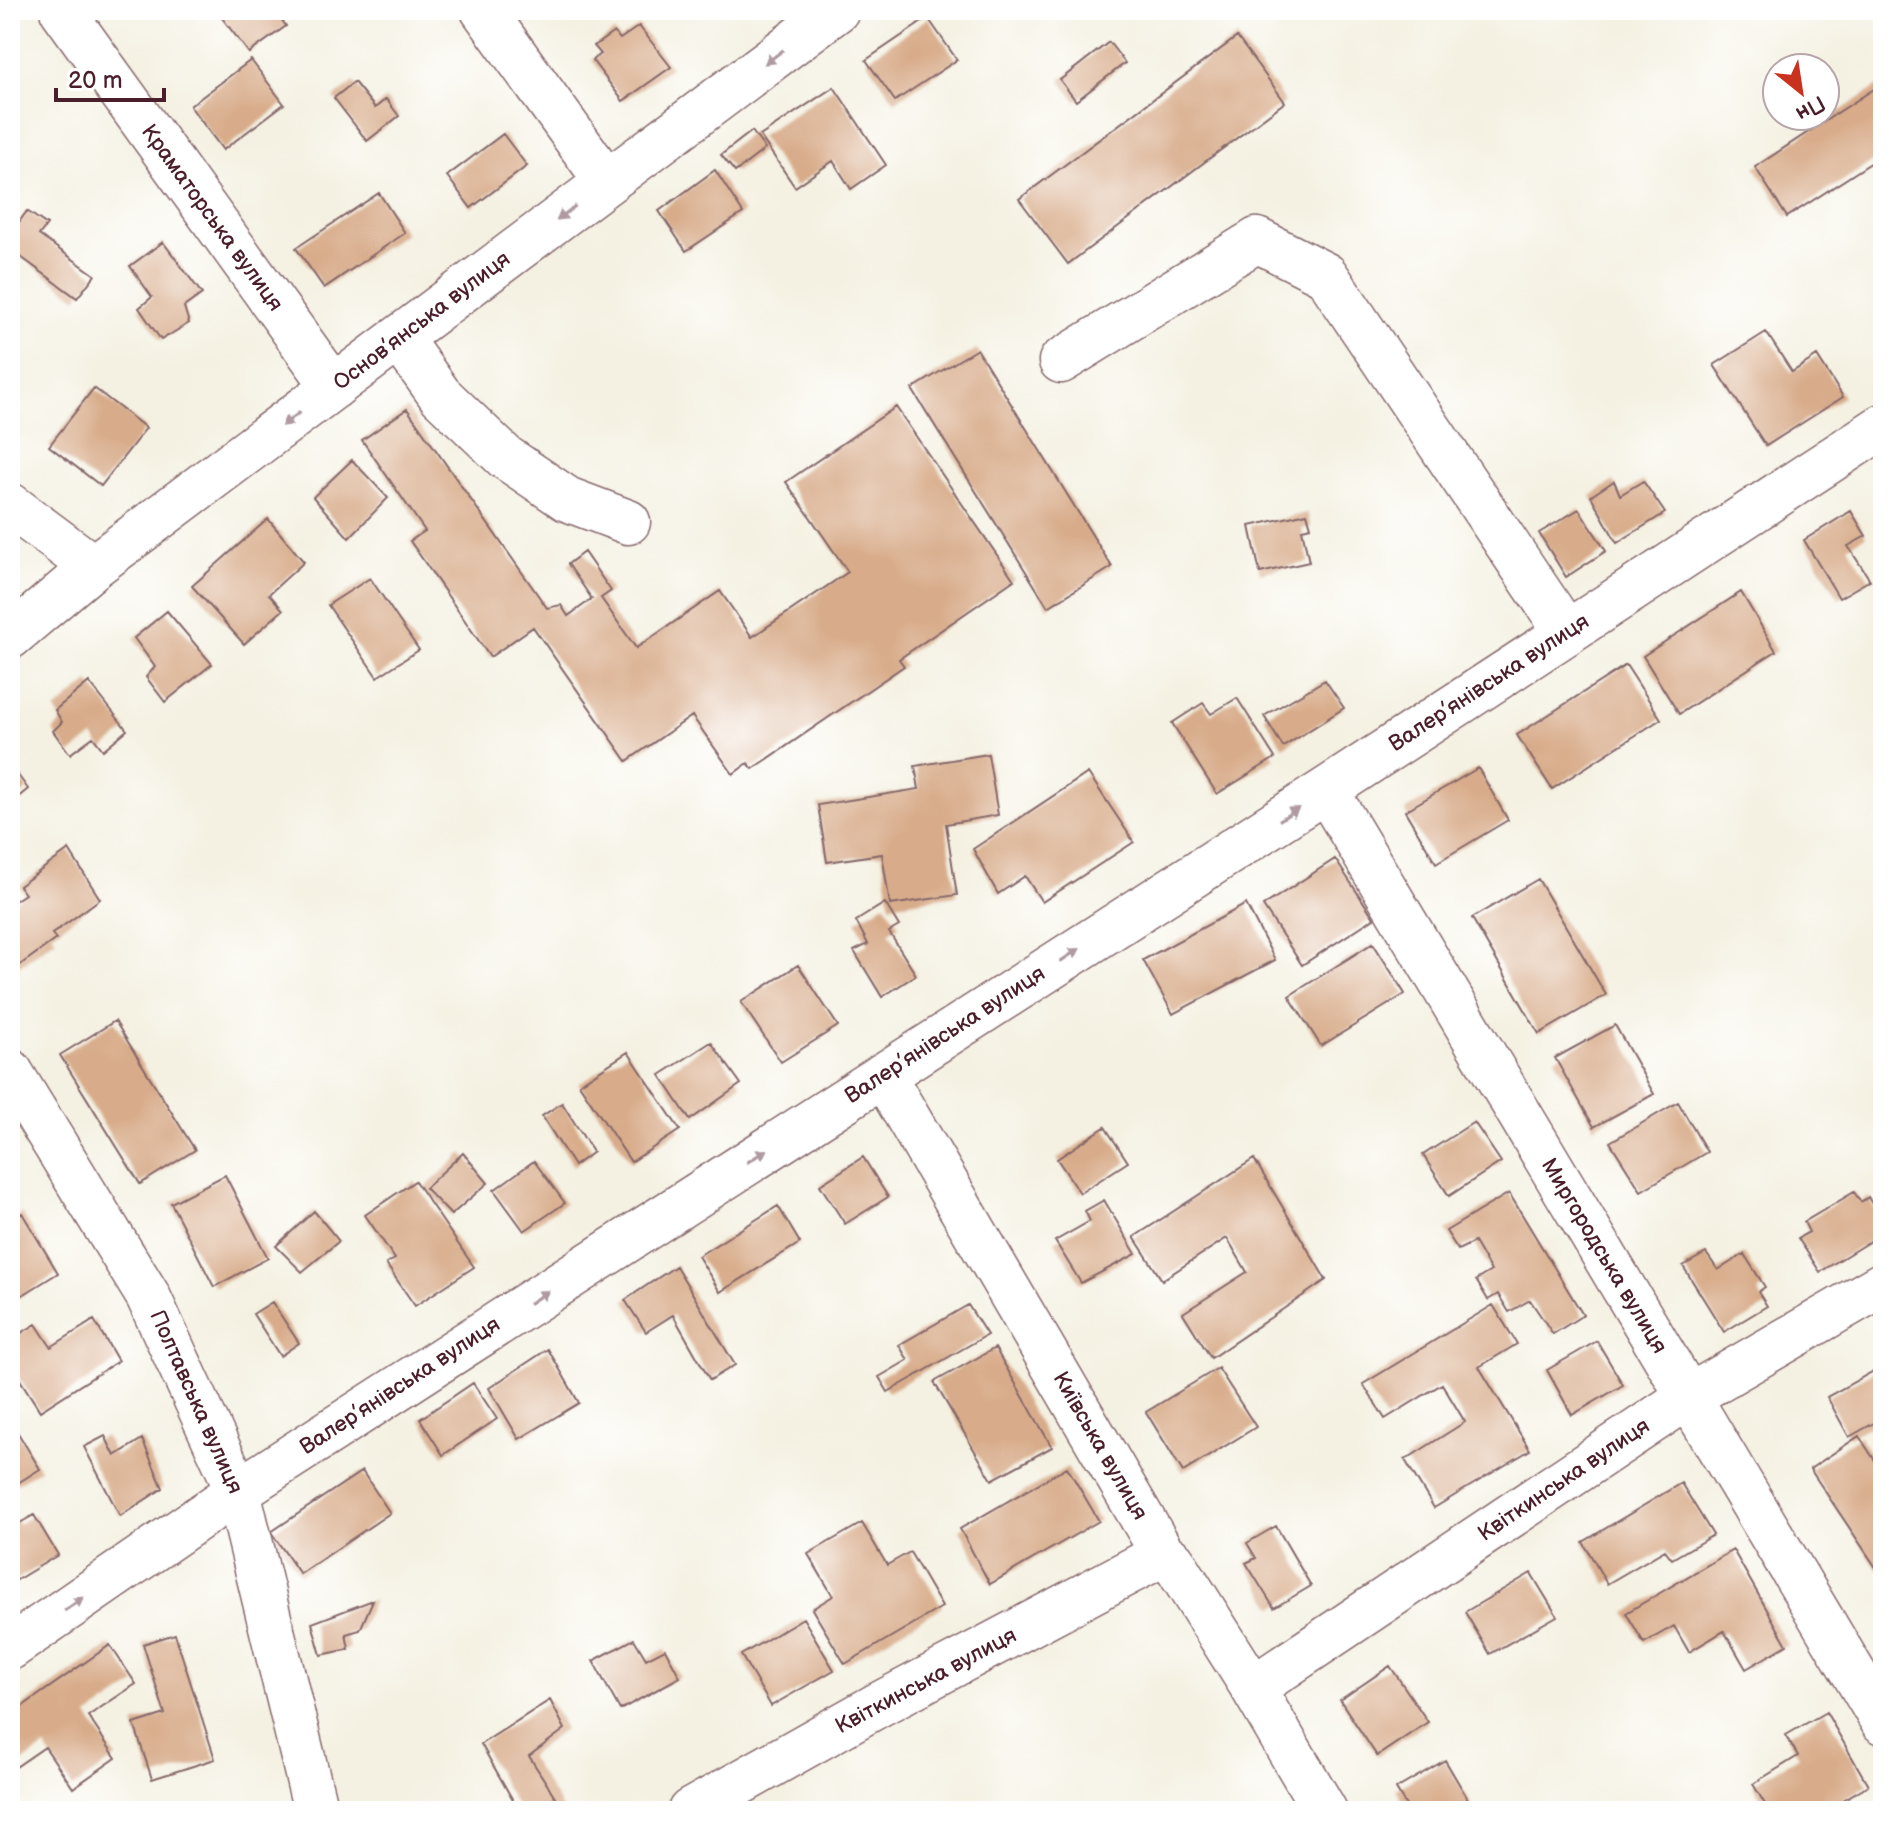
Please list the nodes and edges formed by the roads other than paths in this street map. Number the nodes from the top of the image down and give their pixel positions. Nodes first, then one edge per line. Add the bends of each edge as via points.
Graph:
1 (62, 10) edge
2 (483, 10) edge
3 (837, 10) edge
4 (607, 182) junction
5 (399, 338) junction
6 (1061, 361) dead end
7 (334, 387) junction
8 (1883, 426) edge
9 (10, 505) edge
10 (628, 522) dead end
11 (93, 567) junction
12 (1567, 633) junction
13 (10, 637) edge
14 (1326, 790) junction
15 (10, 1071) edge
16 (883, 1075) junction
17 (1883, 1284) edge
18 (1688, 1397) junction
19 (238, 1491) junction
20 (1163, 1554) junction
21 (10, 1648) edge
22 (1253, 1688) junction
23 (1883, 1722) edge
24 (316, 1811) edge
25 (690, 1811) edge
26 (1325, 1811) edge

1 - 7 street, Краматорська вулиця
2 - 4 street
3 -> 4 street, Основ’янська вулиця
4 -> 5 street, Основ’янська вулиця
5 - 7 street, Основ’янська вулиця
5 - 10 street via 440,395 505,457 567,499
6 - 12 street via 1257,240 1326,275
7 -> 11 street, Основ’янська вулиця
8 - 12 street, Валер’янівська вулиця
9 - 11 street
11 - 13 street, Основ’янська вулиця
12 - 14 street, Валер’янівська вулиця
16 -> 14 street, Валер’янівська вулиця
14 - 18 street, Миргородська вулиця
15 - 19 street, Полтавська вулиця via 148,1296
19 -> 16 street, Валер’янівська вулиця
16 - 20 street, Київська вулиця
17 - 18 street, Квіткинська вулиця
18 - 22 street, Квіткинська вулиця
18 - 23 street, Миргородська вулиця
21 -> 19 street, Валер’янівська вулиця
19 - 24 street, Полтавська вулиця
20 - 22 street, Київська вулиця via 1173,1561
20 - 25 street, Квіткинська вулиця
22 - 26 street, Київська вулиця

